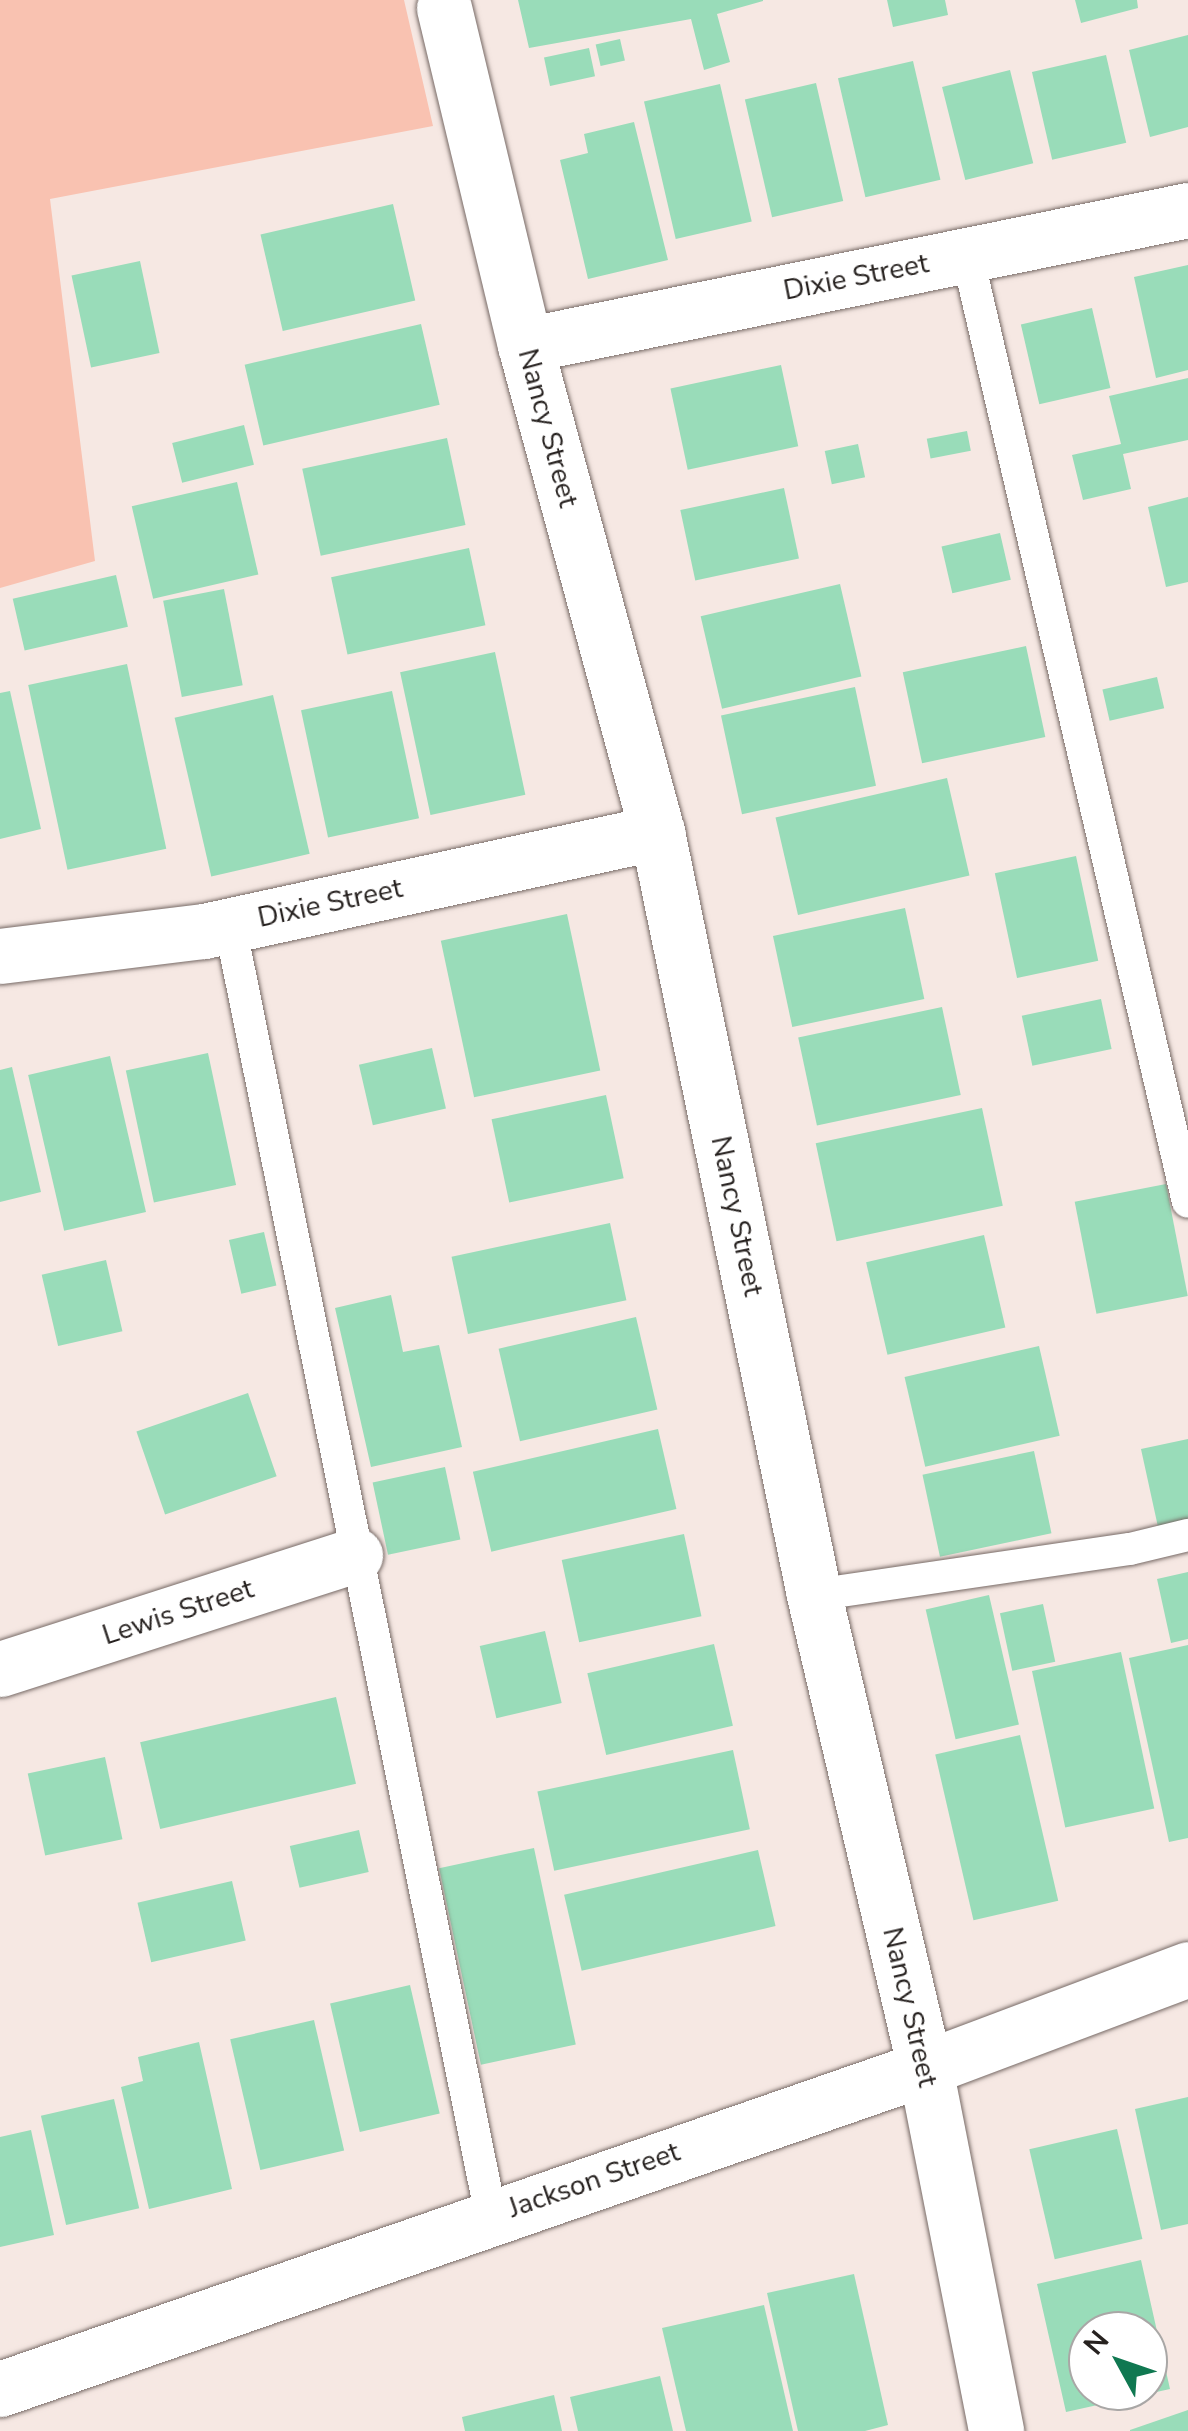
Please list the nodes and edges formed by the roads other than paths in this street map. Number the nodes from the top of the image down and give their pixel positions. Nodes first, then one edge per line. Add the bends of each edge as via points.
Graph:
1 (444, 8) dead end
2 (1188, 210) edge
3 (967, 254) junction
4 (525, 345) junction
5 (657, 832) junction
6 (230, 925) junction
7 (0, 956) edge
8 (1188, 1202) edge
9 (1188, 1535) edge
10 (355, 1555) junction
11 (814, 1595) junction
12 (0, 1669) edge
13 (1188, 1970) edge
14 (925, 2068) junction
15 (491, 2216) junction
16 (0, 2389) edge
17 (996, 2431) edge

1 - 4 street, Nancy Street
2 - 3 street, Dixie Street
3 - 4 street, Dixie Street
3 - 8 lane
4 - 5 street, Nancy Street
5 - 6 street, Dixie Street
5 - 11 street, Nancy Street
6 - 7 street, Dixie Street
6 - 10 lane
9 - 11 lane
10 - 12 street, Lewis Street
10 - 15 lane
11 - 14 street, Nancy Street
13 - 14 street, Jackson Street
14 - 15 street, Jackson Street
14 - 17 street, Nancy Street
15 - 16 street, Jackson Street

